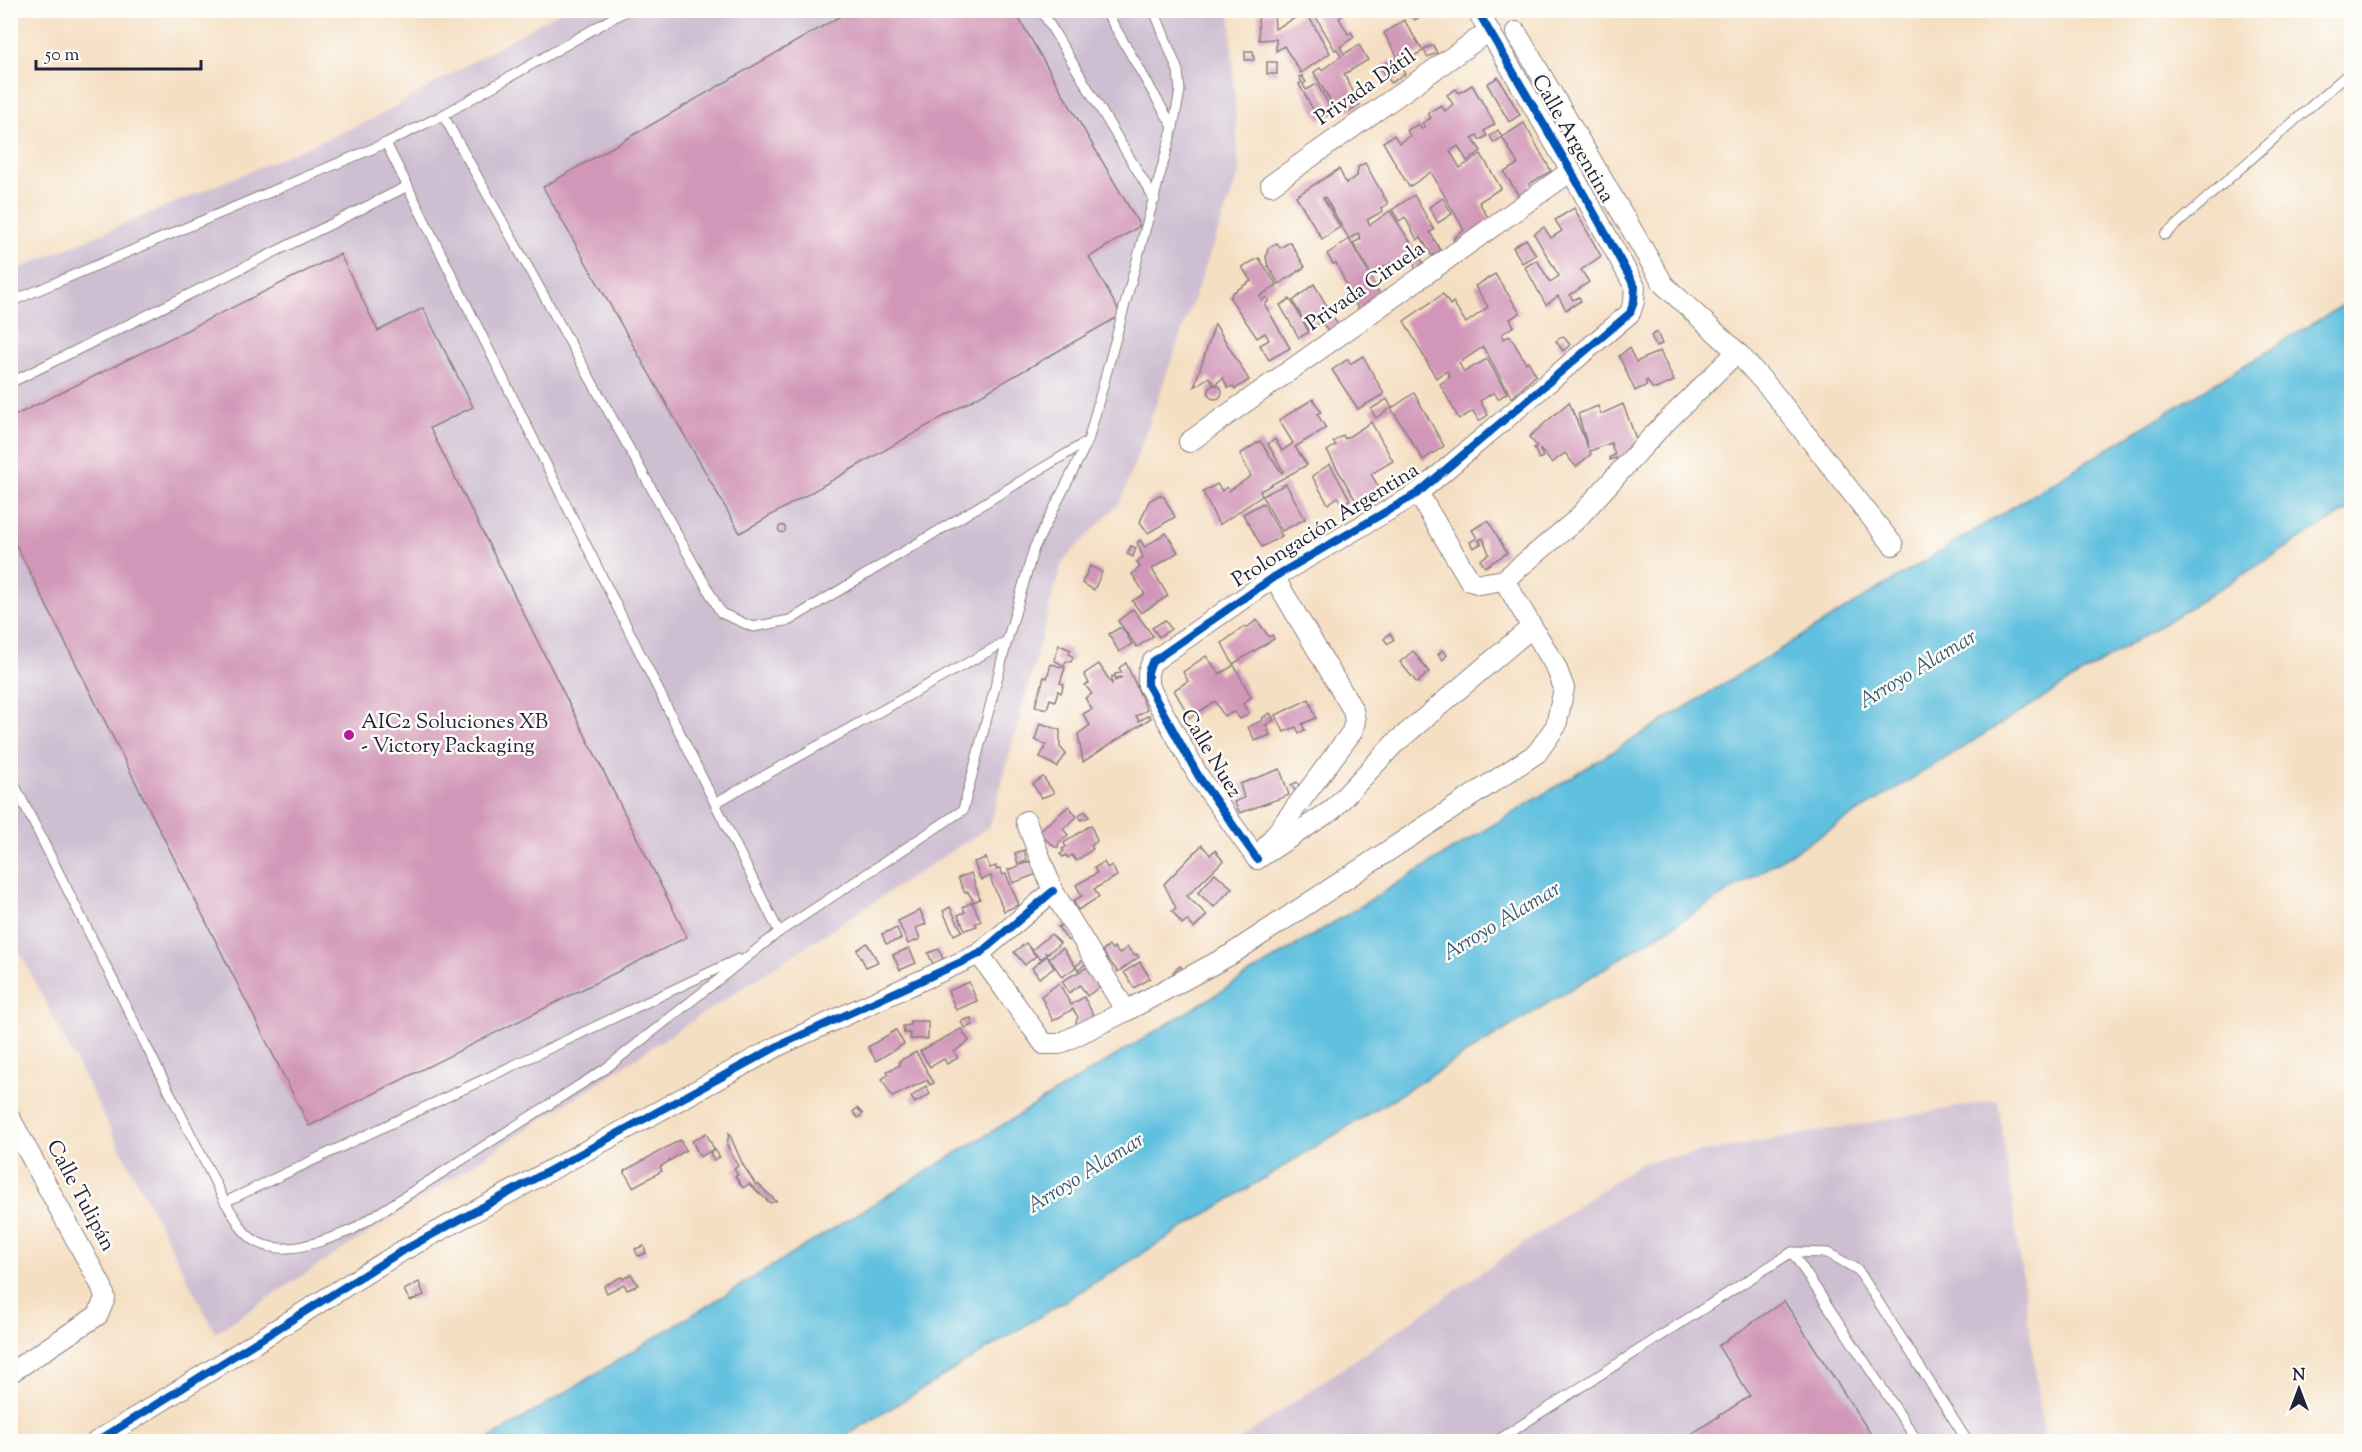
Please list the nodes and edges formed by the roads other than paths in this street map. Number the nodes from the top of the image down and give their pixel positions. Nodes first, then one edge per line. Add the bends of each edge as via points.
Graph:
1 (627, 10) edge
2 (1041, 10) edge
3 (1105, 10) edge
4 (1154, 10) edge
5 (1477, 10) edge
6 (1489, 32) junction
7 (1516, 32) dead end
8 (2352, 70) edge
9 (443, 115) junction
10 (1173, 127) junction
11 (386, 143) junction
12 (1571, 171) junction
13 (1271, 185) dead end
14 (408, 186) junction
15 (1155, 200) junction
16 (2165, 235) dead end
17 (1664, 285) junction
18 (1634, 294) junction
19 (10, 302) edge
20 (1737, 352) junction
21 (10, 383) edge
22 (1088, 441) junction
23 (1189, 442) dead end
24 (1418, 493) junction
25 (1893, 545) dead end
26 (1274, 577) junction
27 (1504, 580) junction
28 (1532, 627) junction
29 (1007, 641) junction
30 (1152, 662) joint
31 (10, 776) edge
32 (14, 792) edge
33 (715, 803) junction
34 (1026, 821) dead end
35 (1257, 859) junction
36 (1053, 891) junction
37 (779, 932) junction
38 (754, 952) junction
39 (979, 954) junction
40 (1126, 1011) junction
41 (10, 1118) edge
42 (225, 1202) junction
43 (1792, 1252) junction
44 (10, 1373) edge
45 (96, 1442) edge
46 (1495, 1442) edge
47 (1918, 1442) edge
48 (1968, 1442) edge

1 - 9 lane
2 - 15 lane
3 - 10 lane
4 - 10 lane via 1178,71 1180,91
5 - 6 street, Calle Argentina
6 - 12 street, Calle Argentina
6 - 13 street, Privada Dátil
7 - 17 street
8 - 16 lane
9 - 11 lane
9 - 22 lane via 721,613 753,627 789,620
10 - 15 lane
11 - 14 lane
11 - 19 lane
12 - 18 street, Calle Argentina
12 - 23 street, Privada Ciruela
14 - 21 lane
14 - 33 lane
15 - 22 lane
17 - 18 street
17 - 20 street
18 - 24 street, Prolongación Argentina via 1630,313
20 - 25 street
20 - 27 street via 1658,430 1576,520
22 - 29 lane via 1034,548
24 - 26 street, Prolongación Argentina
24 - 27 street via 1470,580 1480,584
26 - 30 street, Prolongación Argentina
26 - 35 street via 1353,710 1355,721 1352,732
27 - 28 street
28 - 35 street via 1394,744 1332,810
28 - 40 street via 1564,688 1556,726 1537,753 1230,955
29 - 33 lane
29 - 37 lane via 963,810
30 - 35 street, Calle Nuez via 1148,685 1199,777
31 - 32 lane
32 - 42 lane
33 - 37 lane
34 - 36 street
36 - 39 street
36 - 40 street
37 - 38 lane
38 - 42 lane
38 - 42 lane via 605,1069 352,1230 309,1246 260,1244 244,1232
39 - 40 street via 1044,1044 1059,1044
39 - 45 street via 780,1045 402,1251
41 - 44 street, Calle Tulipán via 105,1298 98,1315
43 - 46 lane
43 - 47 lane
43 - 48 lane via 1828,1253 1858,1270

